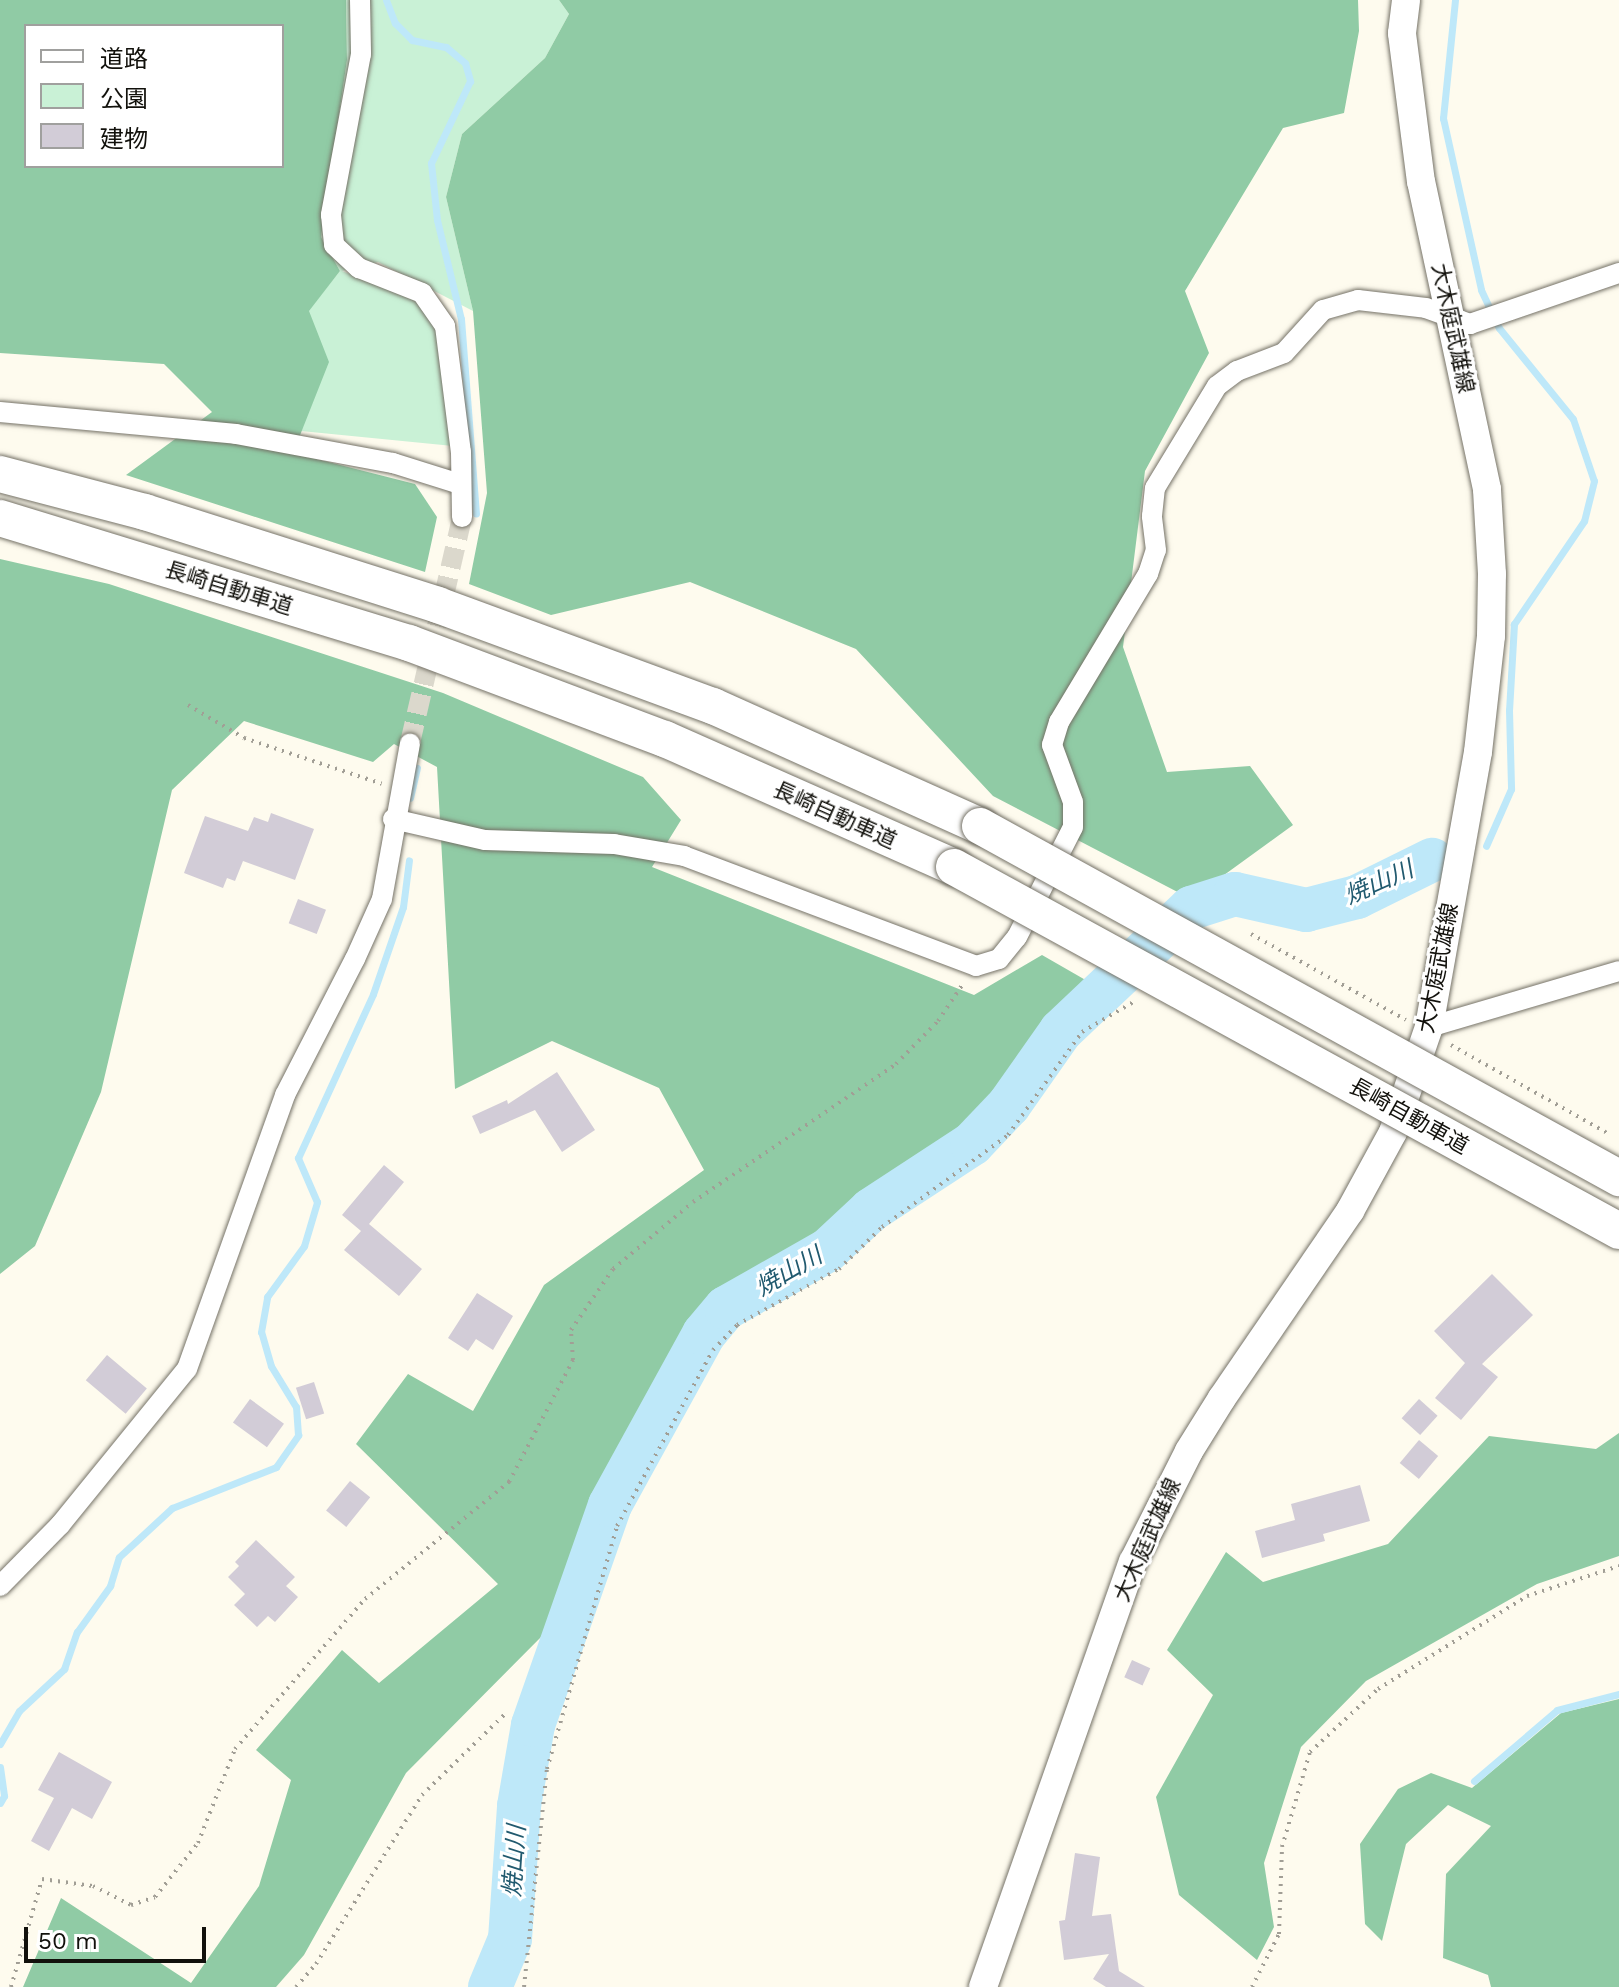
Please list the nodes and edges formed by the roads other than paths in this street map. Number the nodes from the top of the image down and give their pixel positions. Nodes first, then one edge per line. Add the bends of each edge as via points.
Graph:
1 (360, 0) edge
2 (1406, 0) edge
3 (1619, 273) edge
4 (1453, 320) junction
5 (0, 412) edge
6 (0, 474) edge
7 (460, 484) junction
8 (462, 517) tunnel mouth
9 (0, 518) edge
10 (410, 743) tunnel mouth
11 (393, 819) junction
12 (1619, 971) edge
13 (1429, 1027) junction
14 (1619, 1178) edge
15 (1619, 1231) edge
16 (0, 1586) edge
17 (983, 1987) edge

1 - 7 street via 361,54 331,215 334,245 359,268 422,293 445,326 461,452
2 - 4 main road, 大木庭武雄線 via 1402,33 1421,182
3 - 4 street via 1470,324
4 - 11 street via 1426,308 1358,300 1323,310 1284,353 1237,371 1217,386 1155,488 1156,550 1148,574 1059,722 1052,745 1073,802 1073,827 1017,937 999,959 976,966 684,856 614,844 485,840
4 - 13 main road, 大木庭武雄線 via 1487,489 1491,636 1478,752
5 - 7 street via 236,434 393,463
6 - 14 highway, bridge via 145,512 438,605 713,706 980,826
7 - 8 street
9 - 15 highway, 長崎自動車道, bridge via 409,643 665,739 954,867
10 - 11 street
11 - 16 street via 382,899 285,1095 187,1369 60,1525
12 - 13 street
13 - 17 main road, 大木庭武雄線 via 1393,1132 1350,1211 1189,1451 1133,1562

